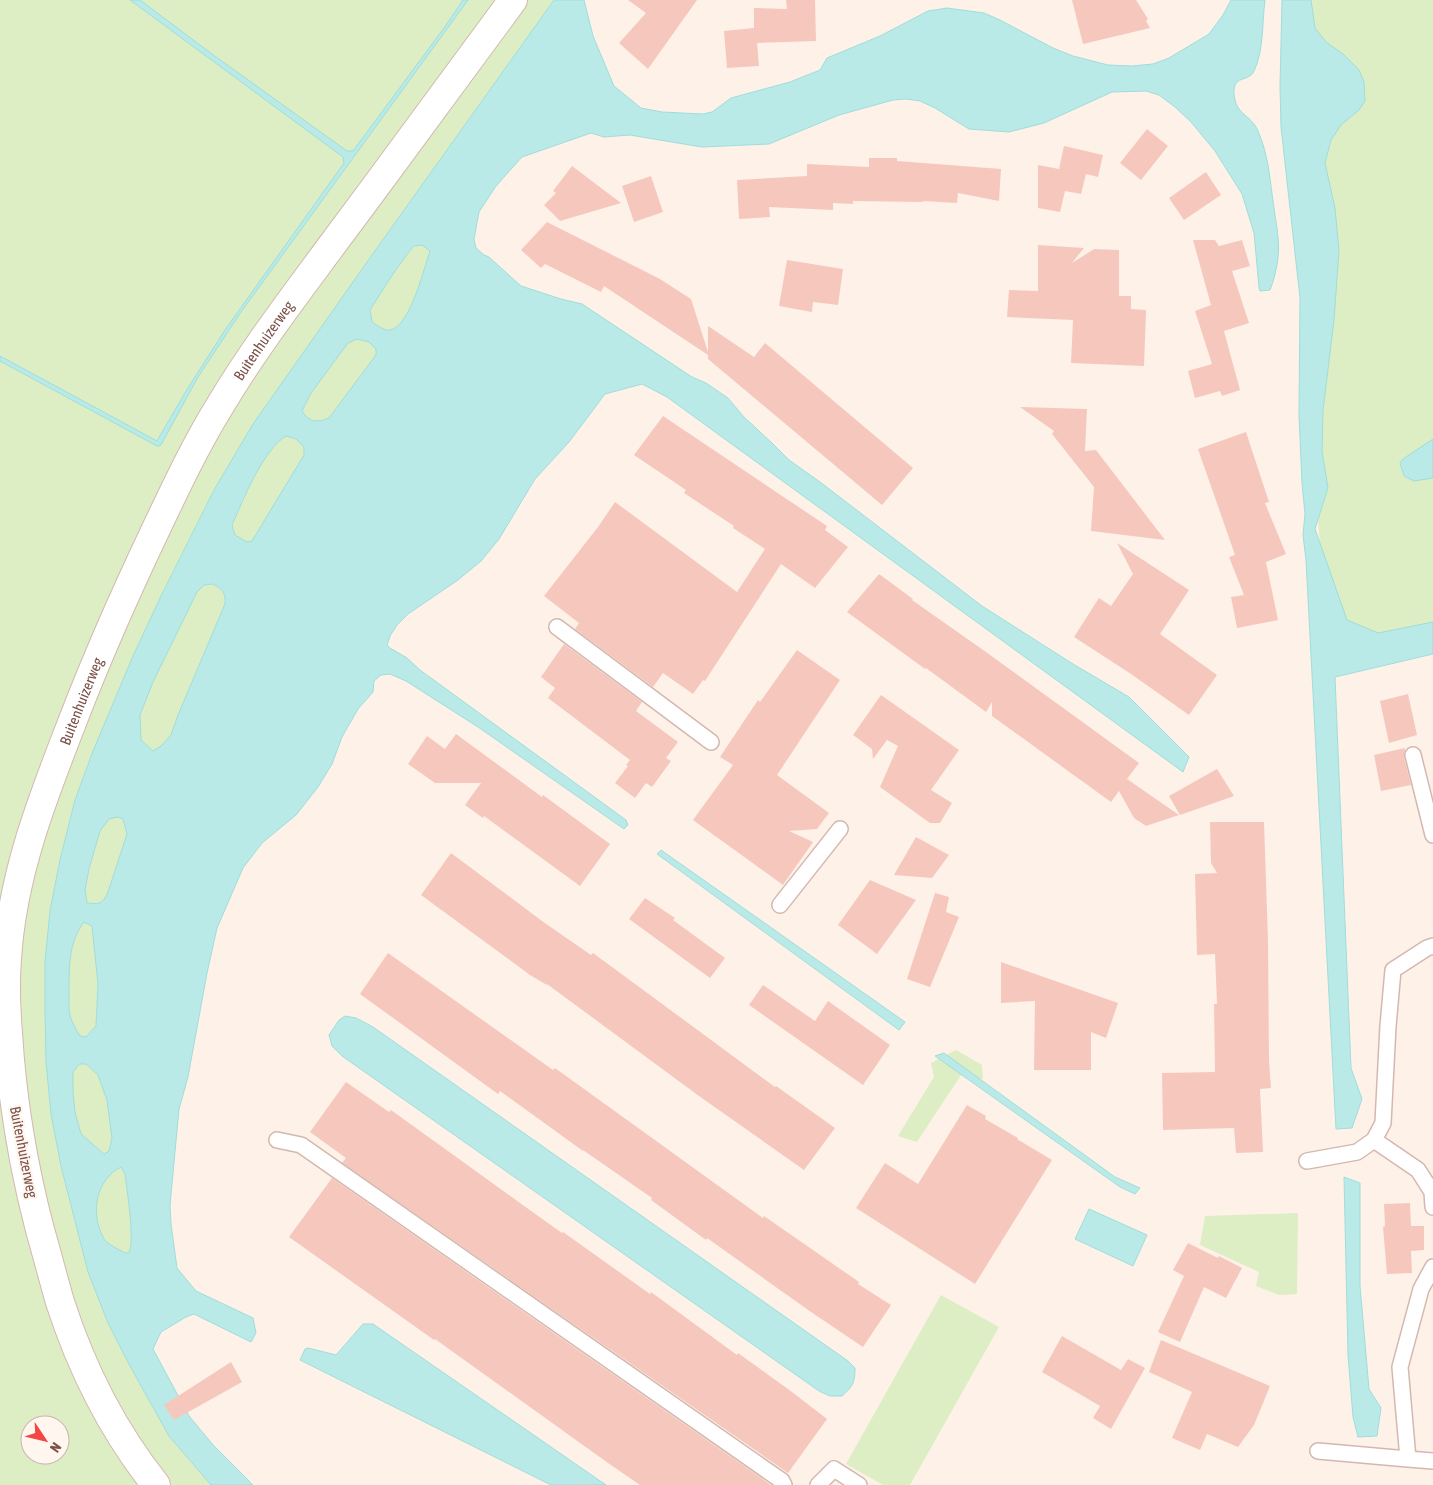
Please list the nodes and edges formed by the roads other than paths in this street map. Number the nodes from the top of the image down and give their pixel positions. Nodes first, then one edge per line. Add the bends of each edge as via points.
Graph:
1 (513, 0) edge
2 (557, 627) dead end
3 (711, 742) dead end
4 (1413, 755) dead end
5 (840, 828) dead end
6 (1433, 835) edge
7 (780, 905) dead end
8 (1433, 946) edge
9 (278, 1140) dead end
10 (1374, 1140) junction
11 (1307, 1161) dead end
12 (1433, 1207) edge
13 (1433, 1267) edge
14 (1318, 1451) dead end
15 (1408, 1459) junction
16 (1433, 1461) edge
17 (156, 1485) edge
18 (784, 1485) edge
19 (818, 1485) edge
20 (859, 1485) edge

1 - 17 street, Buitenhuizerweg via 236,378 219,406 170,499 98,658 55,764 20,871 10,930 6,994 13,1096 30,1190 58,1296 82,1359 112,1419
2 - 3 lane
4 - 6 lane
5 - 7 lane
8 - 10 lane via 1393,970 1383,1123
9 - 18 lane via 301,1145
10 - 11 lane via 1357,1152
10 - 12 lane via 1418,1170 1432,1192
13 - 15 lane via 1421,1289 1400,1367
14 - 15 lane
15 - 16 lane
19 - 20 lane via 834,1469

